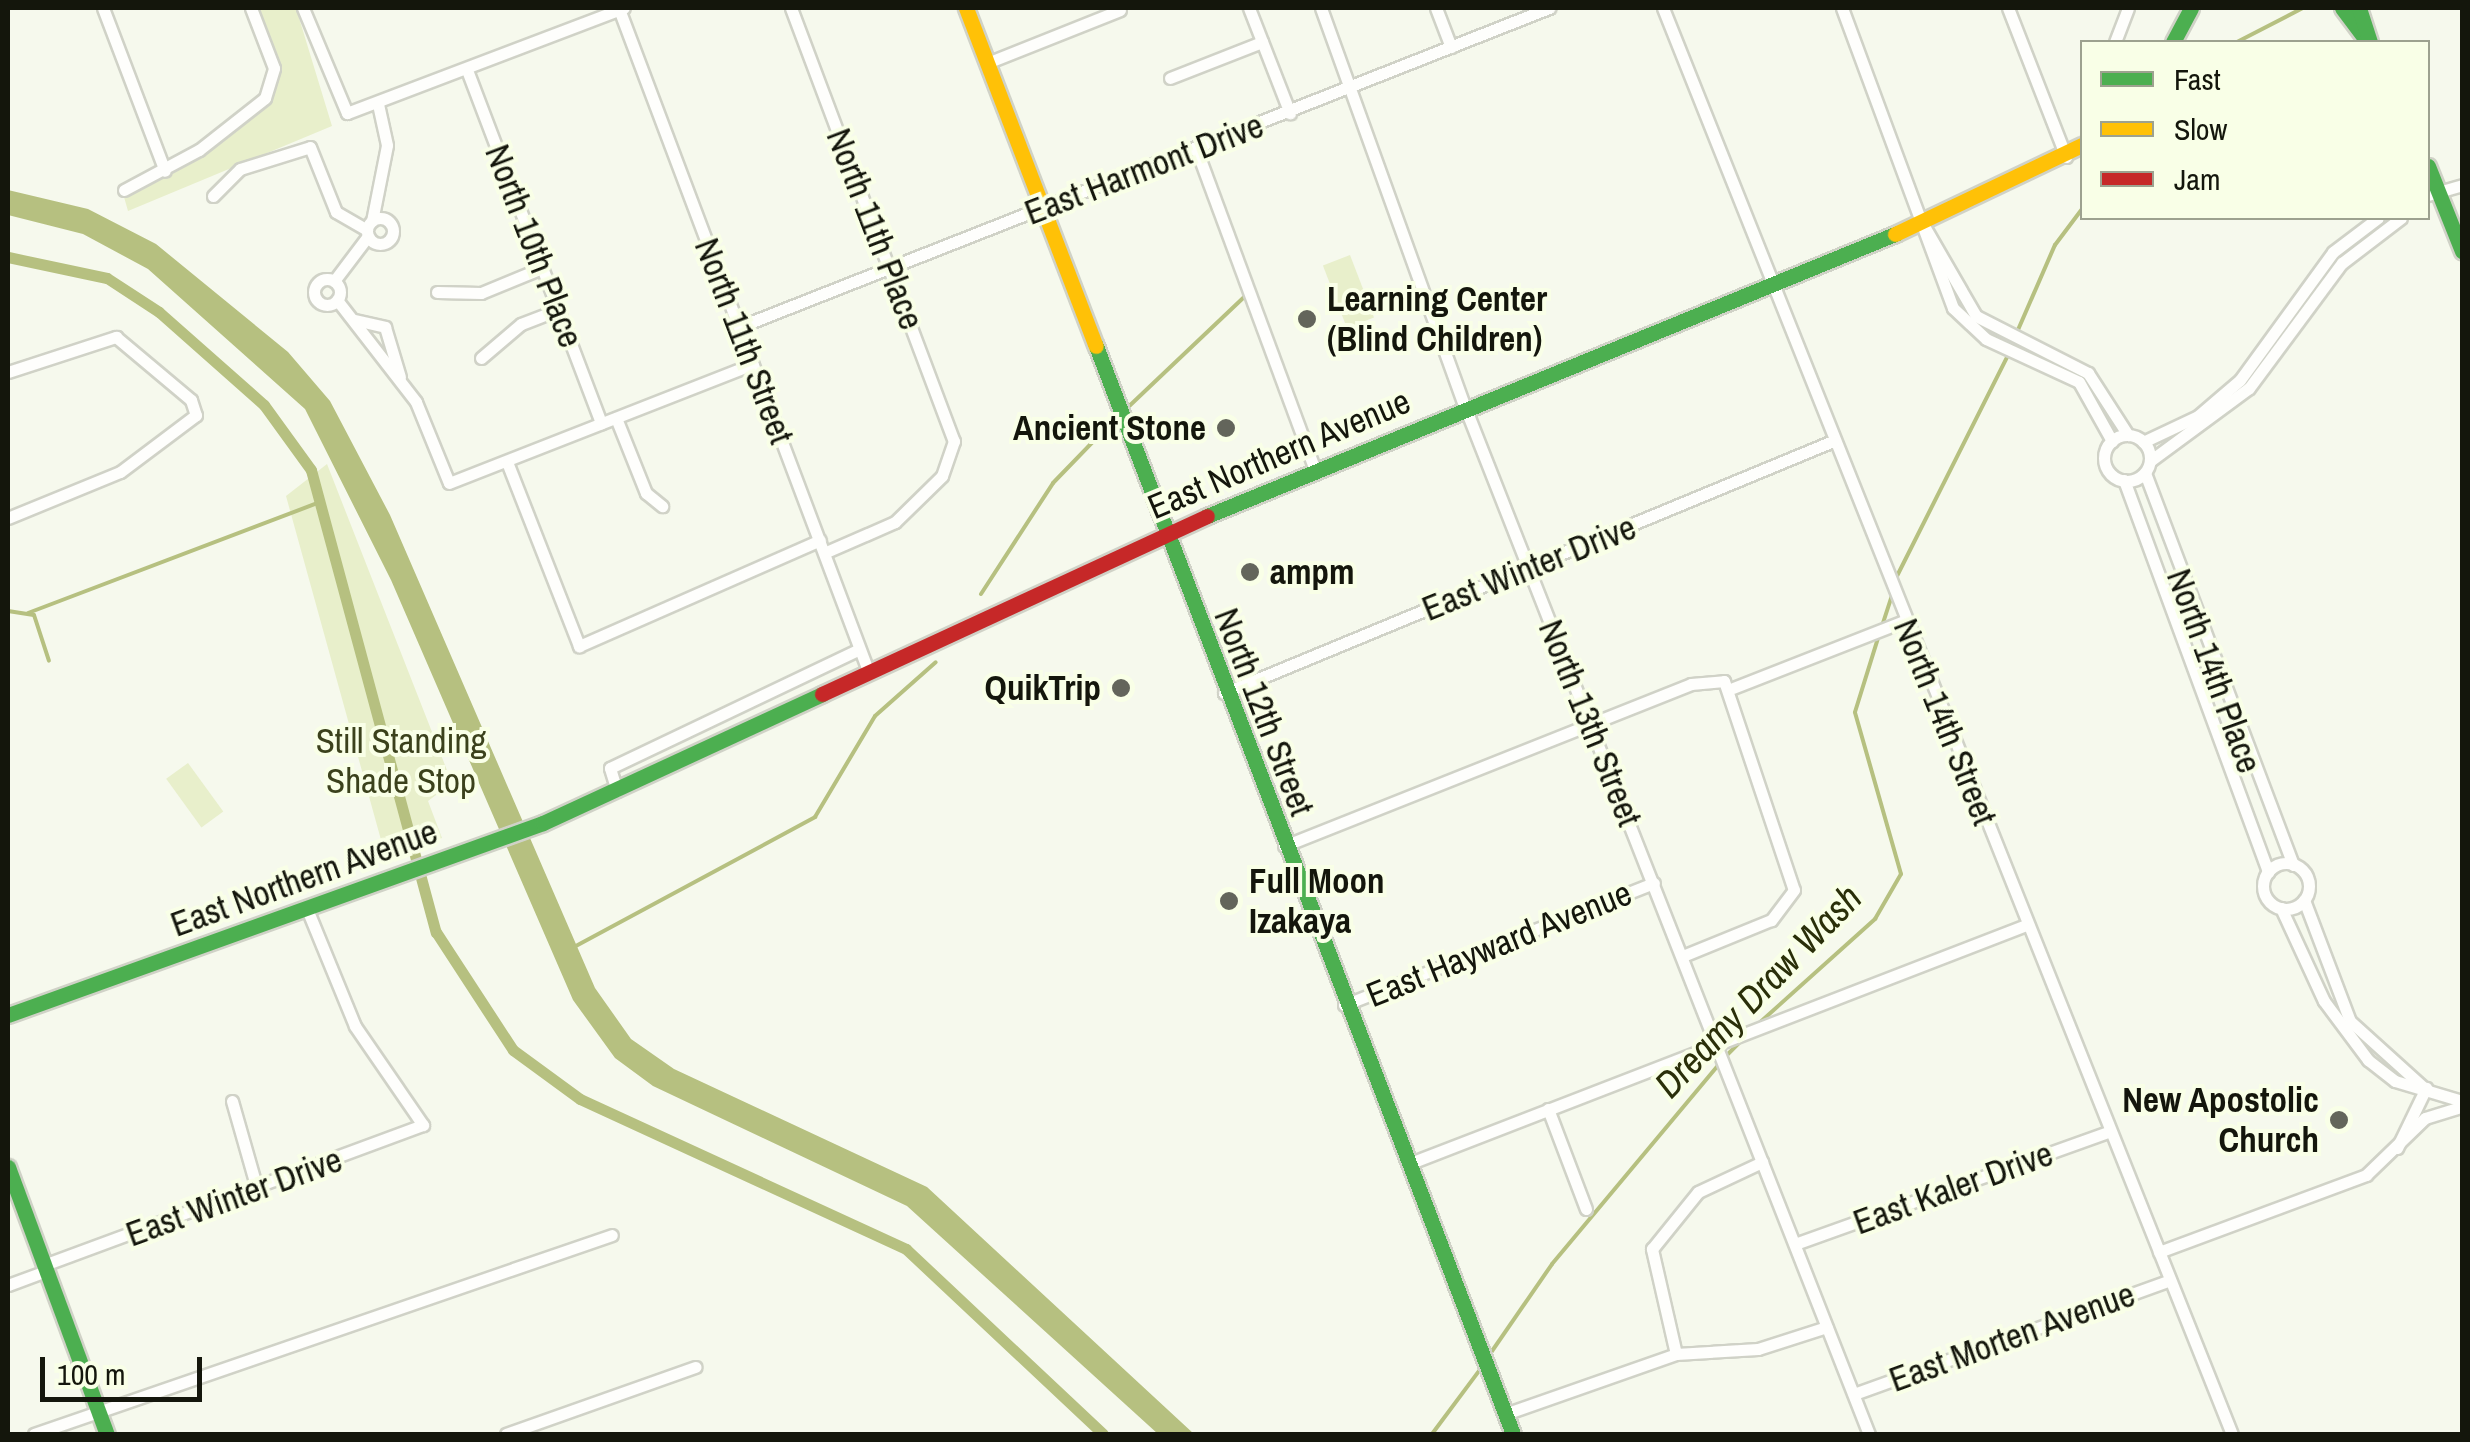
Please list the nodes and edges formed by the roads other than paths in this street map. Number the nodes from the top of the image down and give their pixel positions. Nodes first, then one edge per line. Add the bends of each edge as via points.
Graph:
1 (103, 8) edge
2 (251, 8) edge
3 (303, 8) edge
4 (621, 8) edge
5 (791, 8) edge
6 (966, 8) edge
7 (1249, 8) edge
8 (1320, 8) edge
9 (1436, 8) edge
10 (1549, 8) edge
11 (1663, 8) edge
12 (1842, 8) edge
13 (2008, 8) edge
14 (2128, 8) edge
15 (2191, 8) edge
16 (2349, 9) edge
17 (1120, 10) edge
18 (2115, 40) edge
19 (2175, 40) edge
20 (2368, 40) edge
21 (1262, 42) junction
22 (1452, 47) junction
23 (987, 63) junction
24 (467, 70) junction
25 (1170, 78) dead end
26 (1349, 89) junction
27 (378, 104) junction
28 (1290, 113) junction
29 (2080, 146) edge
30 (1198, 151) junction
31 (2066, 157) junction
32 (165, 171) junction
33 (2462, 185) edge
34 (124, 190) dead end
35 (213, 196) dead end
36 (2431, 196) edge
37 (1043, 210) junction
38 (2375, 220) edge
39 (2398, 220) edge
40 (1921, 222) junction
41 (369, 229) junction
42 (2462, 251) edge
43 (542, 268) junction
44 (890, 268) junction
45 (334, 281) junction
46 (1769, 282) junction
47 (437, 292) dead end
48 (337, 300) junction
49 (558, 310) junction
50 (355, 320) junction
51 (739, 327) junction
52 (2023, 348) junction
53 (482, 358) dead end
54 (752, 364) junction
55 (8, 372) edge
56 (400, 377) junction
57 (1465, 408) junction
58 (616, 418) junction
59 (601, 423) junction
60 (2128, 435) junction
61 (1832, 441) junction
62 (2112, 441) junction
63 (2143, 442) junction
64 (507, 462) junction
65 (2147, 467) junction
66 (1315, 470) junction
67 (2124, 480) junction
68 (662, 506) dead end
69 (8, 518) edge
70 (1164, 535) junction
71 (820, 540) junction
72 (824, 553) junction
73 (1529, 569) junction
74 (1904, 621) junction
75 (859, 649) junction
76 (869, 673) junction
77 (1729, 684) junction
78 (1224, 692) junction
79 (1591, 723) junction
80 (617, 791) junction
81 (1283, 846) junction
82 (2292, 864) junction
83 (2268, 872) junction
84 (1654, 883) junction
85 (2304, 900) junction
86 (2281, 908) junction
87 (307, 909) junction
88 (2026, 925) junction
89 (1682, 956) junction
90 (1344, 1005) junction
91 (8, 1015) edge
92 (1716, 1044) junction
93 (2426, 1088) junction
94 (232, 1100) dead end
95 (2462, 1104) edge
96 (1548, 1110) junction
97 (2110, 1131) junction
98 (2394, 1156) junction
99 (1762, 1162) junction
100 (1408, 1164) junction
101 (8, 1167) edge
102 (258, 1189) junction
103 (1586, 1209) dead end
104 (612, 1235) dead end
105 (1795, 1244) junction
106 (2159, 1252) junction
107 (45, 1268) junction
108 (2170, 1280) junction
109 (8, 1284) edge
110 (1828, 1327) junction
111 (1676, 1354) junction
112 (695, 1367) dead end
113 (1854, 1394) junction
114 (98, 1410) junction
115 (1505, 1414) junction
116 (34, 1434) edge
117 (108, 1434) edge
118 (506, 1434) edge
119 (1512, 1434) edge
120 (1870, 1434) edge
121 (2232, 1434) edge

1 - 32 street
2 - 32 street via 272,85
3 - 27 street via 347,113
4 - 24 street
4 - 51 street, North 11th Street
5 - 44 street, North 11th Place
6 - 23 main road, North 12th Street
7 - 21 street
8 - 26 street, North 13th Street
9 - 22 street
10 - 22 street, East Harmont Drive
11 - 46 street, North 14th Street
12 - 40 street, North 14th Place
13 - 31 street
14 - 18 street
15 - 19 main road
16 - 20 main road
17 - 23 street
21 - 25 street
21 - 28 street
22 - 26 street, East Harmont Drive
23 - 37 main road, North 12th Street
24 - 27 street
24 - 43 street, North 10th Place
26 - 28 street, East Harmont Drive
26 - 57 street, North 13th Street
27 - 41 street via 387,145
28 - 30 street, East Harmont Drive
29 - 31 main road, East Northern Avenue
30 - 37 street, East Harmont Drive
30 - 66 street
31 - 40 main road, East Northern Avenue
32 - 34 street
33 - 36 street
35 - 41 street via 240,170 310,146 330,204
36 - 42 main road
37 - 44 street, East Harmont Drive
37 - 70 main road, North 12th Street
38 - 63 street via 2333,252 2240,380 2198,416
39 - 65 street via 2342,263 2249,388
40 - 46 main road, East Northern Avenue
40 - 52 street, North 14th Place via 1953,308
41 - 45 street
43 - 47 street via 481,293
43 - 49 street, North 10th Place
44 - 51 street, East Harmont Drive
44 - 72 street, North 11th Place via 954,451 942,476 895,522
45 - 48 street
45 - 48 street via 314,292 323,304
46 - 57 main road, East Northern Avenue
46 - 61 street, North 14th Street
48 - 50 street
49 - 53 street via 521,324
49 - 59 street, North 10th Place
50 - 56 street
50 - 56 street via 386,328
51 - 54 street, North 11th Street
52 - 60 street, North 14th Place via 2088,373
52 - 62 street, North 14th Place via 2089,390
54 - 58 street
54 - 71 street, North 11th Street
55 - 69 street via 116,337 191,400 196,416 120,472
56 - 64 street via 449,483
57 - 66 main road, East Northern Avenue
57 - 73 street, North 13th Street
58 - 59 street
58 - 68 street via 646,493
59 - 64 street
60 - 62 street
60 - 63 street
61 - 73 street, East Winter Drive
61 - 74 street, North 14th Street
62 - 67 street, North 14th Place via 2106,464
63 - 65 street, North 14th Place
64 - 71 street via 579,646
65 - 67 street
65 - 82 street, North 14th Place
66 - 70 main road, East Northern Avenue
67 - 83 street, North 14th Place
70 - 76 main road, East Northern Avenue
70 - 78 main road, North 12th Street
71 - 72 street, North 11th Street
72 - 75 street, North 11th Street
73 - 78 street, East Winter Drive
73 - 79 street, North 13th Street
74 - 77 street
74 - 88 street, North 14th Street
75 - 76 street, North 11th Street
75 - 80 street via 610,768
76 - 80 main road, East Northern Avenue
77 - 79 street via 1702,680
77 - 89 street via 1793,868 1789,904 1771,920
78 - 81 main road, North 12th Street
79 - 81 street
79 - 84 street, North 13th Street
80 - 87 main road, East Northern Avenue
81 - 90 main road, North 12th Street
82 - 83 street
82 - 85 street, North 14th Place via 2307,878
83 - 86 street, North 14th Place via 2264,891
84 - 89 street, North 13th Street
84 - 90 street, East Hayward Avenue
85 - 86 street
85 - 93 street, North 14th Place via 2350,1022
86 - 93 street, North 14th Place via 2340,1028 2395,1081
87 - 91 main road, East Northern Avenue
87 - 102 street, East Winter Drive via 347,1011 423,1124
88 - 92 street
88 - 97 street, North 14th Street
89 - 92 street, North 13th Street
90 - 100 main road, North 12th Street
92 - 96 street
92 - 99 street, North 13th Street
93 - 95 street, East Morten Avenue
93 - 98 street
94 - 102 street
95 - 98 street, East Morten Avenue via 2424,1118
96 - 100 street
96 - 103 street
97 - 105 street, East Kaler Drive
97 - 106 street, North 14th Street
98 - 106 street, East Morten Avenue
99 - 105 street, North 13th Street
99 - 111 street via 1698,1192 1645,1260
100 - 115 main road, North 12th Street
101 - 107 main road
102 - 107 street, East Winter Drive
104 - 114 street via 591,1235
105 - 110 street, North 13th Street
106 - 108 street, North 14th Street
107 - 109 street, East Winter Drive
107 - 114 main road
108 - 113 street, East Morten Avenue
108 - 121 street, North 14th Street
110 - 111 street via 1758,1349
110 - 113 street, North 13th Street
111 - 115 street
112 - 118 street
113 - 120 street, North 13th Street
114 - 116 street
114 - 117 main road
115 - 119 main road, North 12th Street

